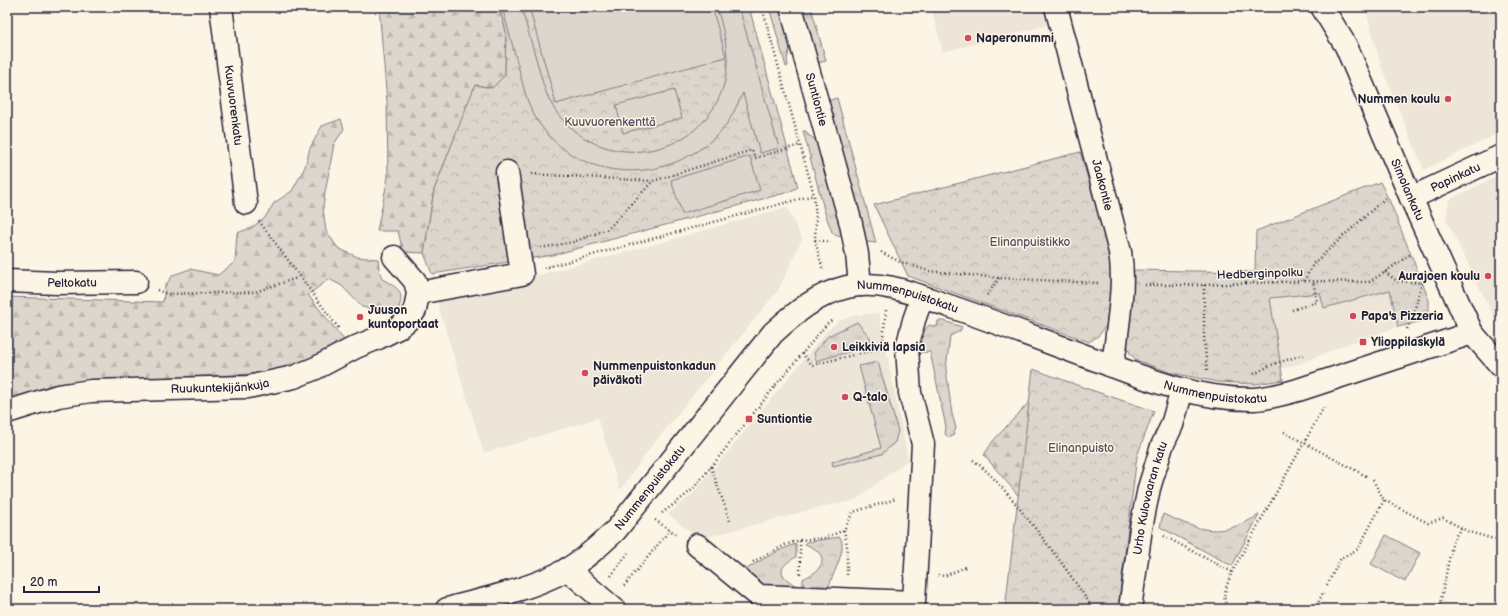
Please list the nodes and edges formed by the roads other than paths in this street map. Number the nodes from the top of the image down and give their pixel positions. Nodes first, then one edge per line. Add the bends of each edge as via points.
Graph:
1 (221, 7) edge
2 (790, 7) edge
3 (1056, 7) edge
4 (1322, 7) edge
5 (1501, 156) edge
6 (507, 172) road end
7 (1408, 191) junction
8 (252, 211) road end
9 (394, 257) dead end
10 (7, 281) edge
11 (136, 282) road end
12 (860, 285) junction
13 (922, 297) junction
14 (417, 301) junction
15 (1472, 332) junction
16 (1111, 366) junction
17 (1501, 366) edge
18 (1182, 390) junction
19 (7, 412) edge
20 (697, 545) dead end
21 (567, 569) junction
22 (447, 609) edge
23 (614, 609) edge
24 (1130, 609) edge

1 - 8 street, Kuuvuorenkatu
2 - 12 street, Suntiontie via 851,224
3 - 16 street, Jaakontie via 1122,267 1121,304 1115,356
4 - 7 street, Simolankatu via 1346,46
5 - 7 street, Papinkatu
6 - 14 street via 522,274
7 - 15 street, Simolankatu
9 - 14 street via 415,281
10 - 11 street, Peltokatu
12 - 13 street, Nummenpuistokatu via 878,285
12 - 21 street, Nummenpuistokatu via 846,287 813,300 774,333 616,530 598,547
13 - 16 street, Nummenpuistokatu
13 - 20 street via 907,348 910,393 923,444 914,602 759,596
14 - 19 street, Ruukuntekijänkuja via 409,319 398,328 316,368 277,382 248,387 91,391 58,396
15 - 17 street, Simolankatu
15 - 18 street, Nummenpuistokatu via 1336,379 1277,395 1255,399 1232,398
16 - 18 street, Nummenpuistokatu
18 - 24 street, Urho Kulovaaran katu via 1149,488
21 - 22 street, Nummenpuistokatu via 534,584
21 - 23 street

